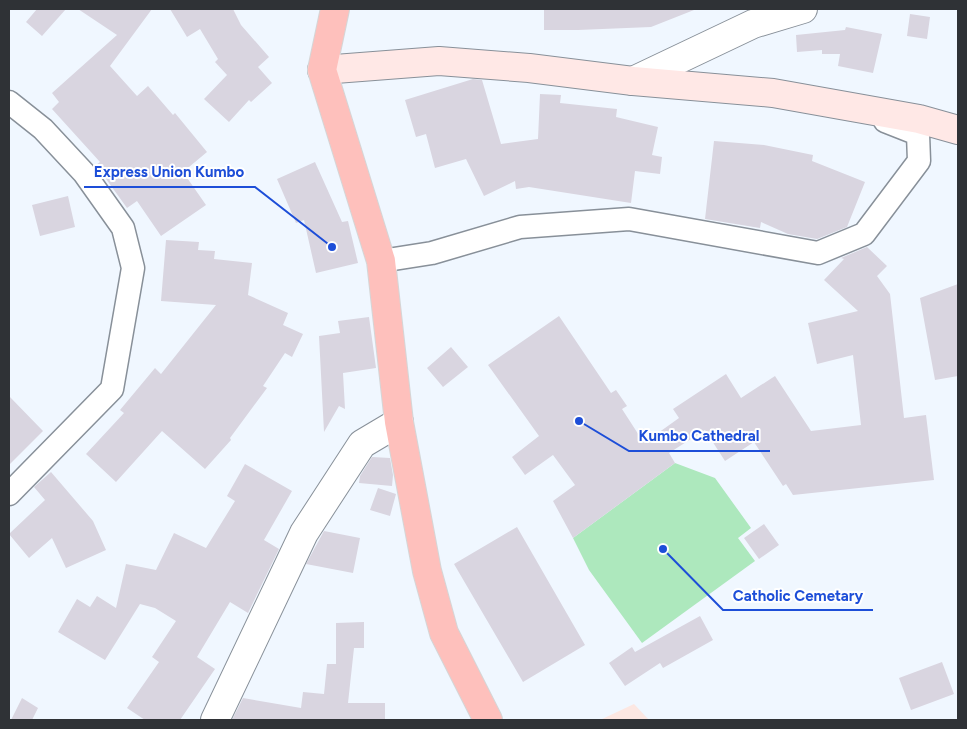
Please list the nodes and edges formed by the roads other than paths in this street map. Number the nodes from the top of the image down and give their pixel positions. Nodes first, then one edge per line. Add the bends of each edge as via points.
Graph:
1 (335, 9) edge
2 (803, 9) edge
3 (322, 70) junction
4 (633, 81) junction
5 (9, 102) edge
6 (861, 111) junction
7 (958, 130) edge
8 (380, 261) junction
9 (399, 422) junction
10 (9, 494) edge
11 (215, 720) edge
12 (488, 720) edge

1 - 3 highway
2 - 4 street via 753,24
3 - 4 main road via 439,61
3 - 8 highway
4 - 6 main road via 773,93
5 - 10 street via 43,130 84,173 123,228 133,268 112,389
6 - 7 main road via 919,119
6 - 8 street via 918,134 918,161 864,234 818,253 629,220 520,227 432,253
8 - 9 highway
9 - 11 street via 362,444 304,533
9 - 12 highway via 427,571 444,633

